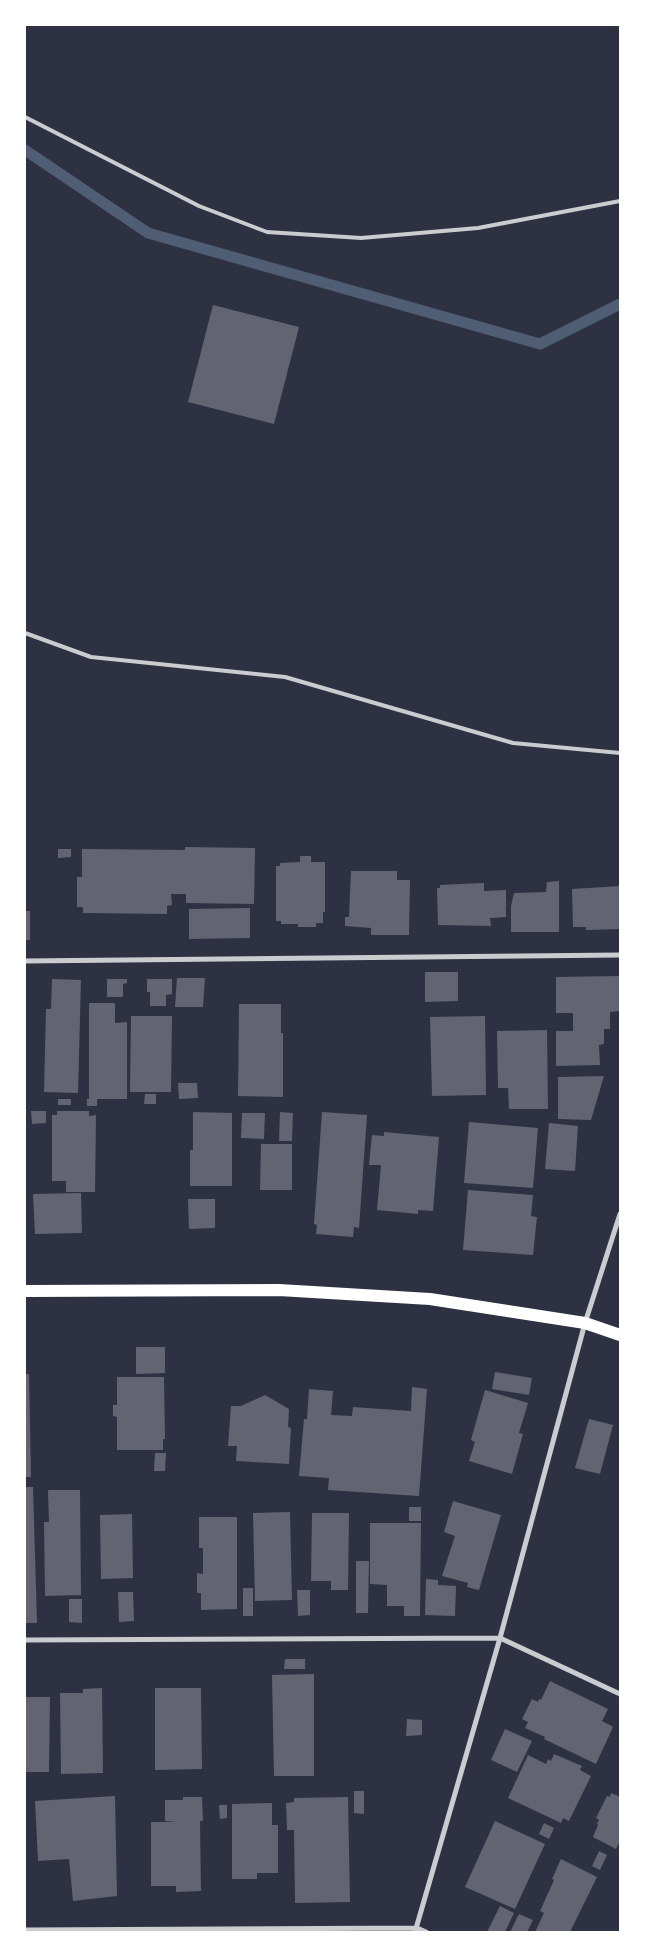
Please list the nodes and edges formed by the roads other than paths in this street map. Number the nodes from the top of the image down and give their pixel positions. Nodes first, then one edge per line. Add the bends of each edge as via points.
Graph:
1 (25, 117) edge
2 (620, 200) edge
3 (25, 633) edge
4 (620, 753) edge
5 (620, 955) edge
6 (25, 961) edge
7 (620, 1214) edge
8 (25, 1291) edge
9 (586, 1323) junction
10 (620, 1334) edge
11 (500, 1638) junction
12 (25, 1640) edge
13 (620, 1694) edge
14 (25, 1930) edge
15 (416, 1930) edge
16 (426, 1932) edge

1 - 2 lane via 200,206 267,232 361,238 478,228
3 - 4 lane via 90,657 285,677 513,743
5 - 6 street
7 - 9 street
8 - 9 main road via 278,1290 430,1299
9 - 10 main road
9 - 11 street
11 - 12 street
11 - 13 street
11 - 15 street
14 - 15 street
15 - 16 street

